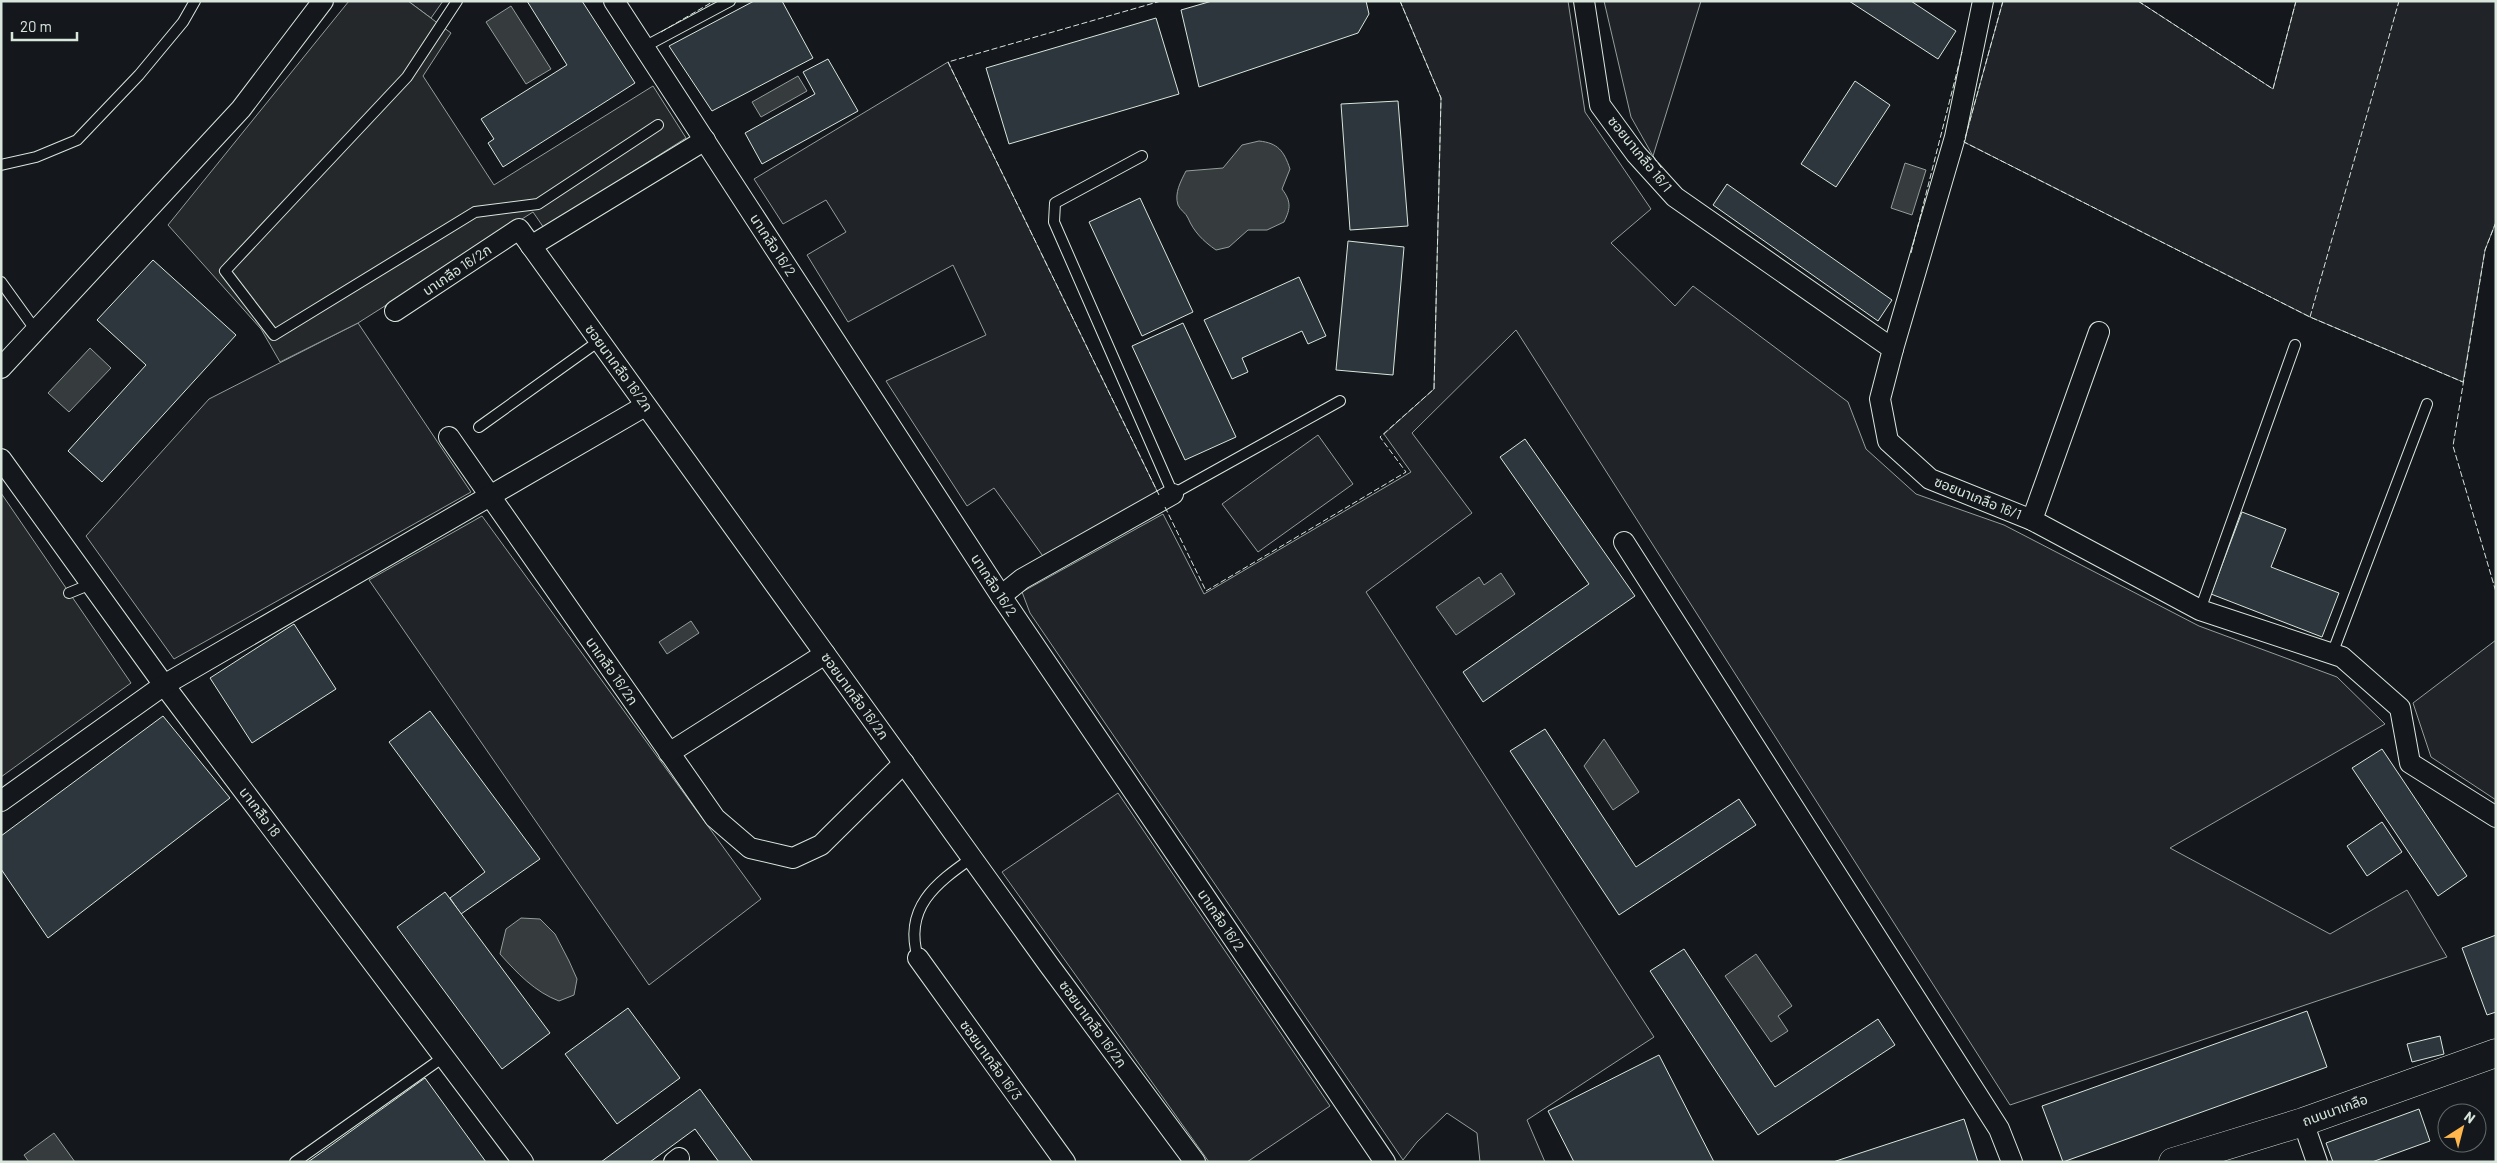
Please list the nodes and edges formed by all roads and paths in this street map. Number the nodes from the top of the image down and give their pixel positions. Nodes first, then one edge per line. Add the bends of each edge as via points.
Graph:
1 (195, 1) edge
2 (323, 1) edge
3 (457, 1) edge
4 (614, 1) edge
5 (730, 1) edge
6 (1584, 1) edge
7 (1983, 1) edge
8 (644, 47) junction
9 (658, 125) dead end
10 (705, 140) junction
11 (1142, 156) dead end
12 (1, 165) edge
13 (519, 229) joint
14 (531, 246) junction
15 (1, 282) edge
16 (395, 311) dead end
17 (36, 332) junction
18 (2099, 332) dead end
19 (599, 341) junction
20 (2295, 345) dead end
21 (1893, 349) junction
22 (1, 368) edge
23 (1340, 401) dead end
24 (2428, 404) dead end
25 (646, 406) junction
26 (479, 427) dead end
27 (449, 437) dead end
28 (3, 466) edge
29 (1173, 494) junction
30 (489, 496) junction
31 (2032, 520) junction
32 (1624, 542) dead end
33 (91, 584) junction
34 (69, 593) dead end
35 (1001, 596) junction
36 (2200, 610) junction
37 (825, 654) junction
38 (2332, 654) junction
39 (164, 685) junction
40 (669, 753) junction
41 (904, 763) junction
42 (1, 802) edge
43 (2496, 817) edge
44 (972, 858) junction
45 (918, 958) joint
46 (2496, 1053) edge
47 (445, 1056) junction
48 (2303, 1122) junction
49 (295, 1162) edge
50 (523, 1162) edge
51 (1065, 1162) edge
52 (1194, 1162) edge
53 (1385, 1162) edge
54 (2012, 1162) edge
55 (2173, 1162) edge
56 (2317, 1162) edge

1 - 12 lane via 184,22 77,140 36,157
2 - 17 street via 241,109
3 - 9 lane via 407,77 225,271 274,335 475,212 538,204
4 - 8 street, นาเกลือ 16/2
5 - 8 lane
6 - 21 street, ซอยนาเกลือ 16/1 via 1600,105 1636,154 1675,197
7 - 21 street via 1955,137
8 - 10 street, นาเกลือ 16/2
10 - 14 street
10 - 35 street, นาเกลือ 16/2
11 - 29 lane via 1055,203 1054,222
13 - 14 street, ซอยนาเกลือ 16/2ก
13 - 16 street, นาเกลือ 16/2ก
14 - 19 street, ซอยนาเกลือ 16/2ก
15 - 17 lane
17 - 22 street
18 - 31 street
19 - 25 street, ซอยนาเกลือ 16/2ก
19 - 26 lane
20 - 36 lane
21 - 31 street, ซอยนาเกลือ 16/1 via 1880,399 1888,442 1930,480
23 - 29 lane
24 - 38 lane
25 - 30 street
25 - 37 street, ซอยนาเกลือ 16/2ก
27 - 30 street, นาเกลือ 16/2ก
28 - 33 street, นาเกลือ 18
29 - 35 street via 1022,578
30 - 39 street
30 - 40 street, นาเกลือ 16/2ก
31 - 36 street, ซอยนาเกลือ 16/1
32 - 54 street via 1999,1129
33 - 34 lane
33 - 39 street, นาเกลือ 18
35 - 53 street, นาเกลือ 16/2
36 - 38 street, ซอยนาเกลือ 16/1
37 - 40 street
37 - 41 street, ซอยนาเกลือ 16/2ก
38 - 43 street, ซอยนาเกลือ 16/1 via 2342,657 2400,708 2410,763
39 - 42 street
39 - 47 street, นาเกลือ 18
40 - 41 street, นาเกลือ 16/2ก via 715,818 728,831 750,848 793,858 821,845
41 - 44 street, ซอยนาเกลือ 16/2ก
44 - 45 lane via 934,887 923,902 914,928
44 - 52 street, ซอยนาเกลือ 16/2ก
45 - 51 street, ซอยนาเกลือ 16/3
46 - 48 street, ถนนนาเกลือ
47 - 49 lane
47 - 50 street, นาเกลือ 18
48 - 55 street, ถนนนาเกลือ
48 - 56 street

